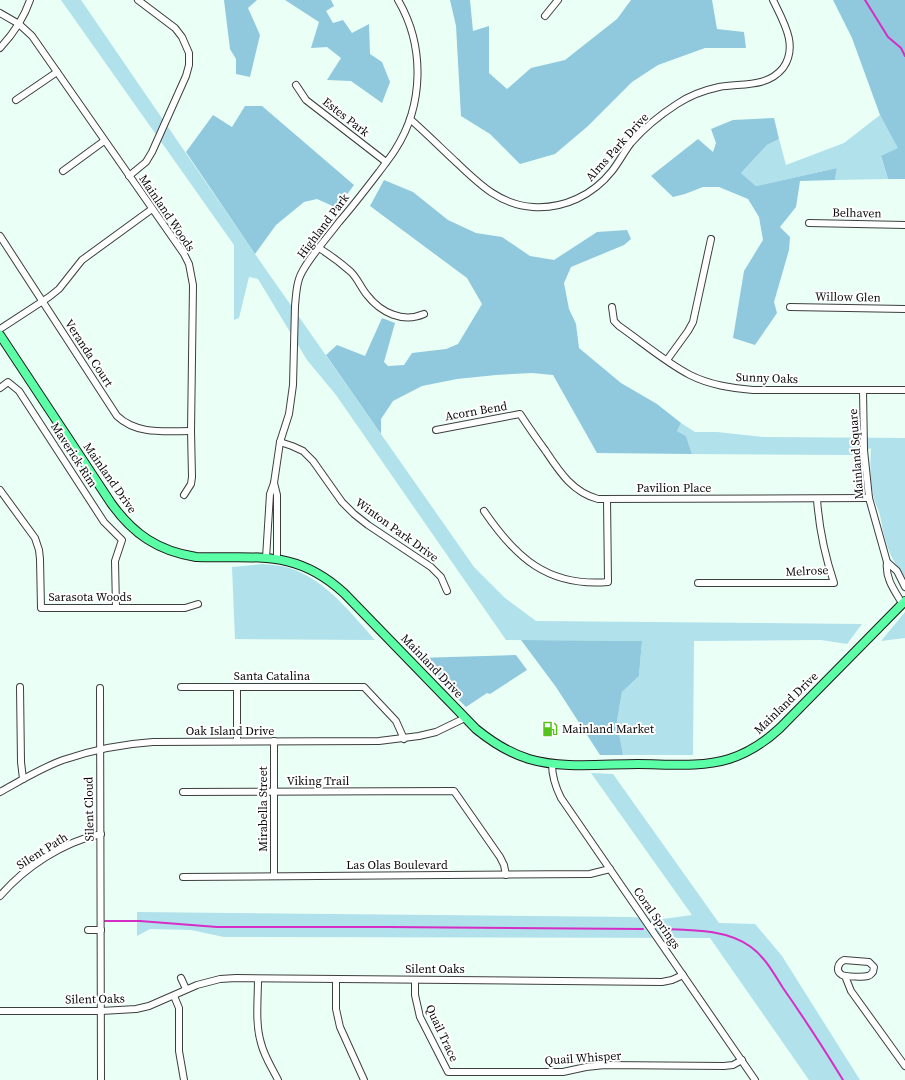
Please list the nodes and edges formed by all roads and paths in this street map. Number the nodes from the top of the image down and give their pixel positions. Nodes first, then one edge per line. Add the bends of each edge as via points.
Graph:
1 (30, 0) edge
2 (138, 0) edge
3 (398, 0) edge
4 (558, 0) edge
5 (773, 0) edge
6 (0, 13) edge
7 (545, 16) dead end
8 (19, 24) junction
9 (0, 48) edge
10 (57, 72) junction
11 (296, 85) dead end
12 (16, 100) dead end
13 (410, 119) junction
14 (104, 141) junction
15 (386, 162) junction
16 (63, 171) dead end
17 (130, 176) junction
18 (152, 209) junction
19 (809, 223) dead end
20 (905, 225) edge
21 (0, 236) edge
22 (711, 238) dead end
23 (319, 248) junction
24 (42, 302) junction
25 (612, 307) dead end
26 (790, 307) dead end
27 (905, 309) edge
28 (424, 314) dead end
29 (0, 329) edge
30 (0, 335) edge
31 (667, 360) junction
32 (0, 388) edge
33 (863, 390) junction
34 (905, 390) edge
35 (520, 414) joint
36 (436, 430) dead end
37 (191, 431) junction
38 (280, 442) junction
39 (274, 483) junction
40 (0, 490) edge
41 (184, 495) dead end
42 (868, 498) junction
43 (607, 499) junction
44 (817, 499) junction
45 (484, 511) dead end
46 (266, 558) junction
47 (277, 558) junction
48 (887, 562) junction
49 (698, 583) dead end
50 (905, 586) edge
51 (447, 591) dead end
52 (904, 602) edge
53 (198, 604) dead end
54 (116, 608) junction
55 (20, 687) dead end
56 (181, 687) dead end
57 (238, 687) junction
58 (100, 688) dead end
59 (465, 718) junction
60 (404, 739) junction
61 (237, 741) junction
62 (274, 741) junction
63 (99, 750) junction
64 (552, 764) junction
65 (23, 779) junction
66 (0, 792) edge
67 (183, 792) dead end
68 (274, 792) junction
69 (101, 834) junction
70 (610, 869) junction
71 (506, 875) junction
72 (274, 876) junction
73 (183, 877) dead end
74 (0, 896) edge
75 (88, 930) dead end
76 (101, 930) junction
77 (683, 975) junction
78 (845, 976) junction
79 (181, 978) dead end
80 (258, 979) junction
81 (336, 979) junction
82 (415, 980) junction
83 (186, 989) junction
84 (174, 996) junction
85 (0, 1011) edge
86 (101, 1011) junction
87 (742, 1060) junction
88 (904, 1063) edge
89 (448, 1072) joint
90 (101, 1080) edge
91 (184, 1080) edge
92 (278, 1080) edge
93 (364, 1080) edge
94 (756, 1080) edge

1 - 8 street
2 - 17 street via 175,28 189,53 189,61 186,76 151,155
3 - 13 street, Highland Park via 412,32 418,61 416,95
4 - 7 street
5 - 13 street, Alms Park Drive via 790,40 791,50 787,62 774,77 754,84 734,84 718,88 679,102 642,132 595,188 567,203 533,207 507,202 479,184
6 - 8 street, Mainland Woods
8 - 9 street
8 - 10 street, Mainland Woods via 32,36
10 - 12 street
10 - 14 street, Mainland Woods
11 - 15 street, Estes Park via 306,100
13 - 15 street, Highland Park via 395,150
14 - 16 street
14 - 17 street, Mainland Woods
15 - 23 street, Highland Park
17 - 18 street, Mainland Woods
18 - 24 street via 82,260 59,289
18 - 37 street, Mainland Woods via 184,254 192,275
19 - 20 street, Belhaven
21 - 24 street, Veranda Court
22 - 31 street via 693,322
23 - 28 street via 351,272 367,296 381,309 408,319
23 - 38 street, Highland Park via 301,274 296,293 293,385 289,414
24 - 29 street
24 - 37 street, Veranda Court via 122,421 142,430
25 - 31 street, Sunny Oaks via 612,316 619,326
26 - 27 street, Willow Glen
30 - 46 main road, Mainland Drive via 111,503 131,527 158,547 183,555
31 - 33 street, Sunny Oaks via 690,375 732,388
32 - 54 street, Maverick Rim via 8,382 19,391 104,522 122,540 115,561
33 - 34 street, Sunny Oaks
33 - 42 street, Mainland Square
35 - 36 street, Acorn Bend
35 - 43 street, Pavilion Place via 561,474 570,483 585,494
37 - 41 street, Mainland Woods via 192,477
38 - 39 street, Highland Park
38 - 51 street, Winton Park Drive via 303,451 354,514 431,567 441,577
39 - 46 street, Highland Park via 270,494
39 - 47 street, Highland Park via 277,494
40 - 54 street, Sarasota Woods via 35,538 40,559 41,608
42 - 44 street, Pavilion Place
42 - 48 street, Mainland Square
43 - 44 street, Pavilion Place
43 - 45 street via 608,582 576,582 542,570 516,551
44 - 49 street, Melrose via 819,520 834,583
46 - 47 main road, Mainland Drive
47 - 59 main road, Mainland Drive via 314,571 335,585
48 - 50 street, Mainland Square
48 - 52 street, Mainland Square via 886,570 891,586
52 - 64 main road, Mainland Drive via 780,728 762,743 740,755 715,762 694,764
53 - 54 street, Sarasota Woods via 185,608
55 - 65 street
56 - 57 street, Santa Catalina
57 - 60 street, Santa Catalina via 364,687 396,721
57 - 61 street
58 - 63 street, Silent Cloud
59 - 60 street, Oak Island Drive via 436,732
59 - 64 main road, Mainland Drive via 501,747 528,759
60 - 62 street, Oak Island Drive
61 - 62 street, Oak Island Drive
61 - 63 street, Oak Island Drive via 139,743
62 - 68 street, Mirabella Street
63 - 65 street, Oak Island Drive via 62,761
63 - 69 street, Silent Cloud
64 - 70 street, Coral Springs via 553,779 561,798
65 - 66 street, Oak Island Drive
67 - 68 street, Viking Trail
68 - 71 street, Viking Trail via 454,791 500,857
68 - 72 street, Mirabella Street
69 - 74 street, Silent Path via 71,844 41,861
69 - 76 street, Silent Cloud
70 - 71 street, Las Olas Boulevard via 590,874
70 - 77 street, Coral Springs
71 - 72 street, Las Olas Boulevard
72 - 73 street, Las Olas Boulevard
75 - 76 street
76 - 86 street, Silent Cloud
77 - 82 street, Silent Oaks via 662,982
77 - 87 street, Coral Springs
78 - 78 street via 869,975 874,970 873,965 867,961 842,961 838,965 838,970
78 - 88 street via 851,991
79 - 83 street
80 - 81 street, Silent Oaks
80 - 83 street, Silent Oaks via 220,979
80 - 92 street via 259,1036 264,1053
81 - 82 street, Silent Oaks
81 - 93 street via 336,1009 340,1027
82 - 89 street, Quail Trace via 415,995 420,1017
83 - 84 street, Silent Oaks
84 - 86 street, Silent Oaks via 136,1009
84 - 91 street via 179,1008 179,1052
85 - 86 street, Silent Oaks
86 - 90 street, Silent Cloud
87 - 89 street, Quail Whisper via 724,1066 605,1065 563,1072
87 - 94 street, Coral Springs

